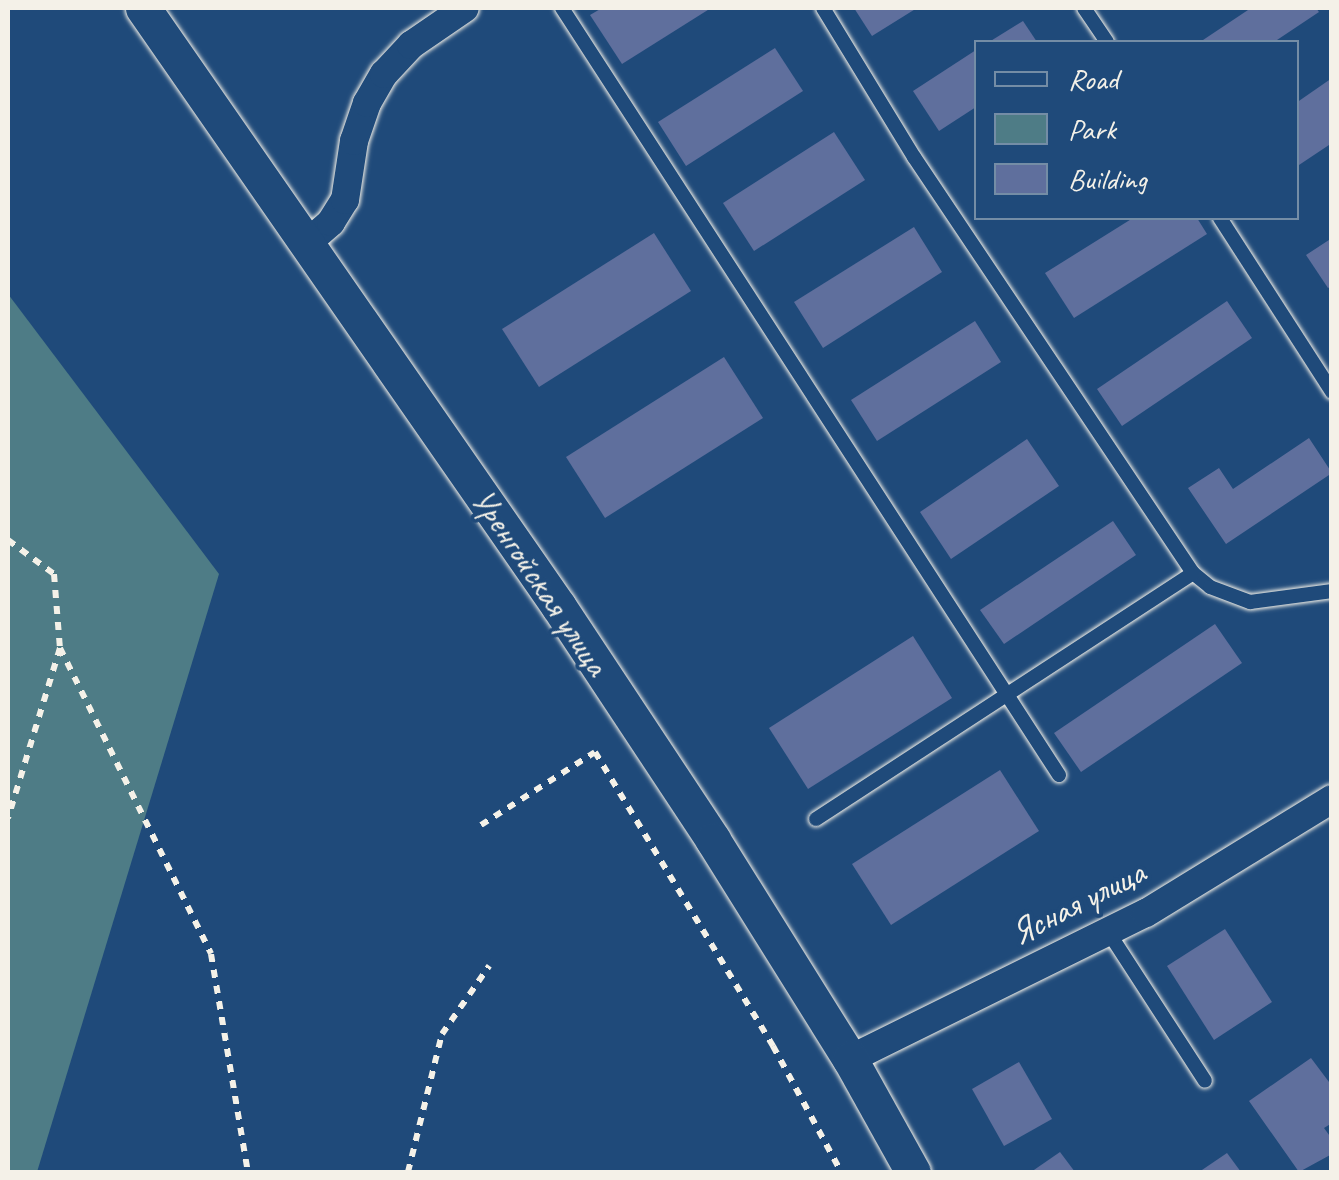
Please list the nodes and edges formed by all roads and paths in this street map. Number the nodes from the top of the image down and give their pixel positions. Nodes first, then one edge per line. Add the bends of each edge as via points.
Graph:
1 (143, 8) edge
2 (465, 8) edge
3 (562, 8) edge
4 (823, 8) edge
5 (1084, 8) edge
6 (1106, 40) edge
7 (1221, 220) edge
8 (306, 244) junction
9 (1332, 392) edge
10 (8, 540) edge
11 (1193, 574) junction
12 (1332, 590) edge
13 (60, 648) junction
14 (1008, 694) junction
15 (1060, 774) dead end
16 (1332, 799) edge
17 (8, 818) edge
18 (816, 818) dead end
19 (481, 825) dead end
20 (1109, 933) junction
21 (488, 966) dead end
22 (850, 1059) junction
23 (1205, 1081) dead end
24 (248, 1172) edge
25 (408, 1172) edge
26 (840, 1172) edge
27 (913, 1172) edge

1 - 8 street, Уренгойская улица
2 - 8 street via 411,45 384,74 354,142 345,200
3 - 14 lane
4 - 11 lane via 914,157
5 - 6 lane
7 - 9 lane
8 - 22 street, Уренгойская улица via 559,608
10 - 13 path via 54,574
11 - 12 lane via 1250,602
11 - 14 lane
13 - 17 path
13 - 24 path via 211,954
14 - 15 lane
14 - 18 lane
16 - 20 street, Ясная улица
19 - 26 path via 595,752 773,1046
20 - 22 street, Ясная улица
20 - 23 lane
21 - 25 path via 442,1034
22 - 27 street, Уренгойская улица

